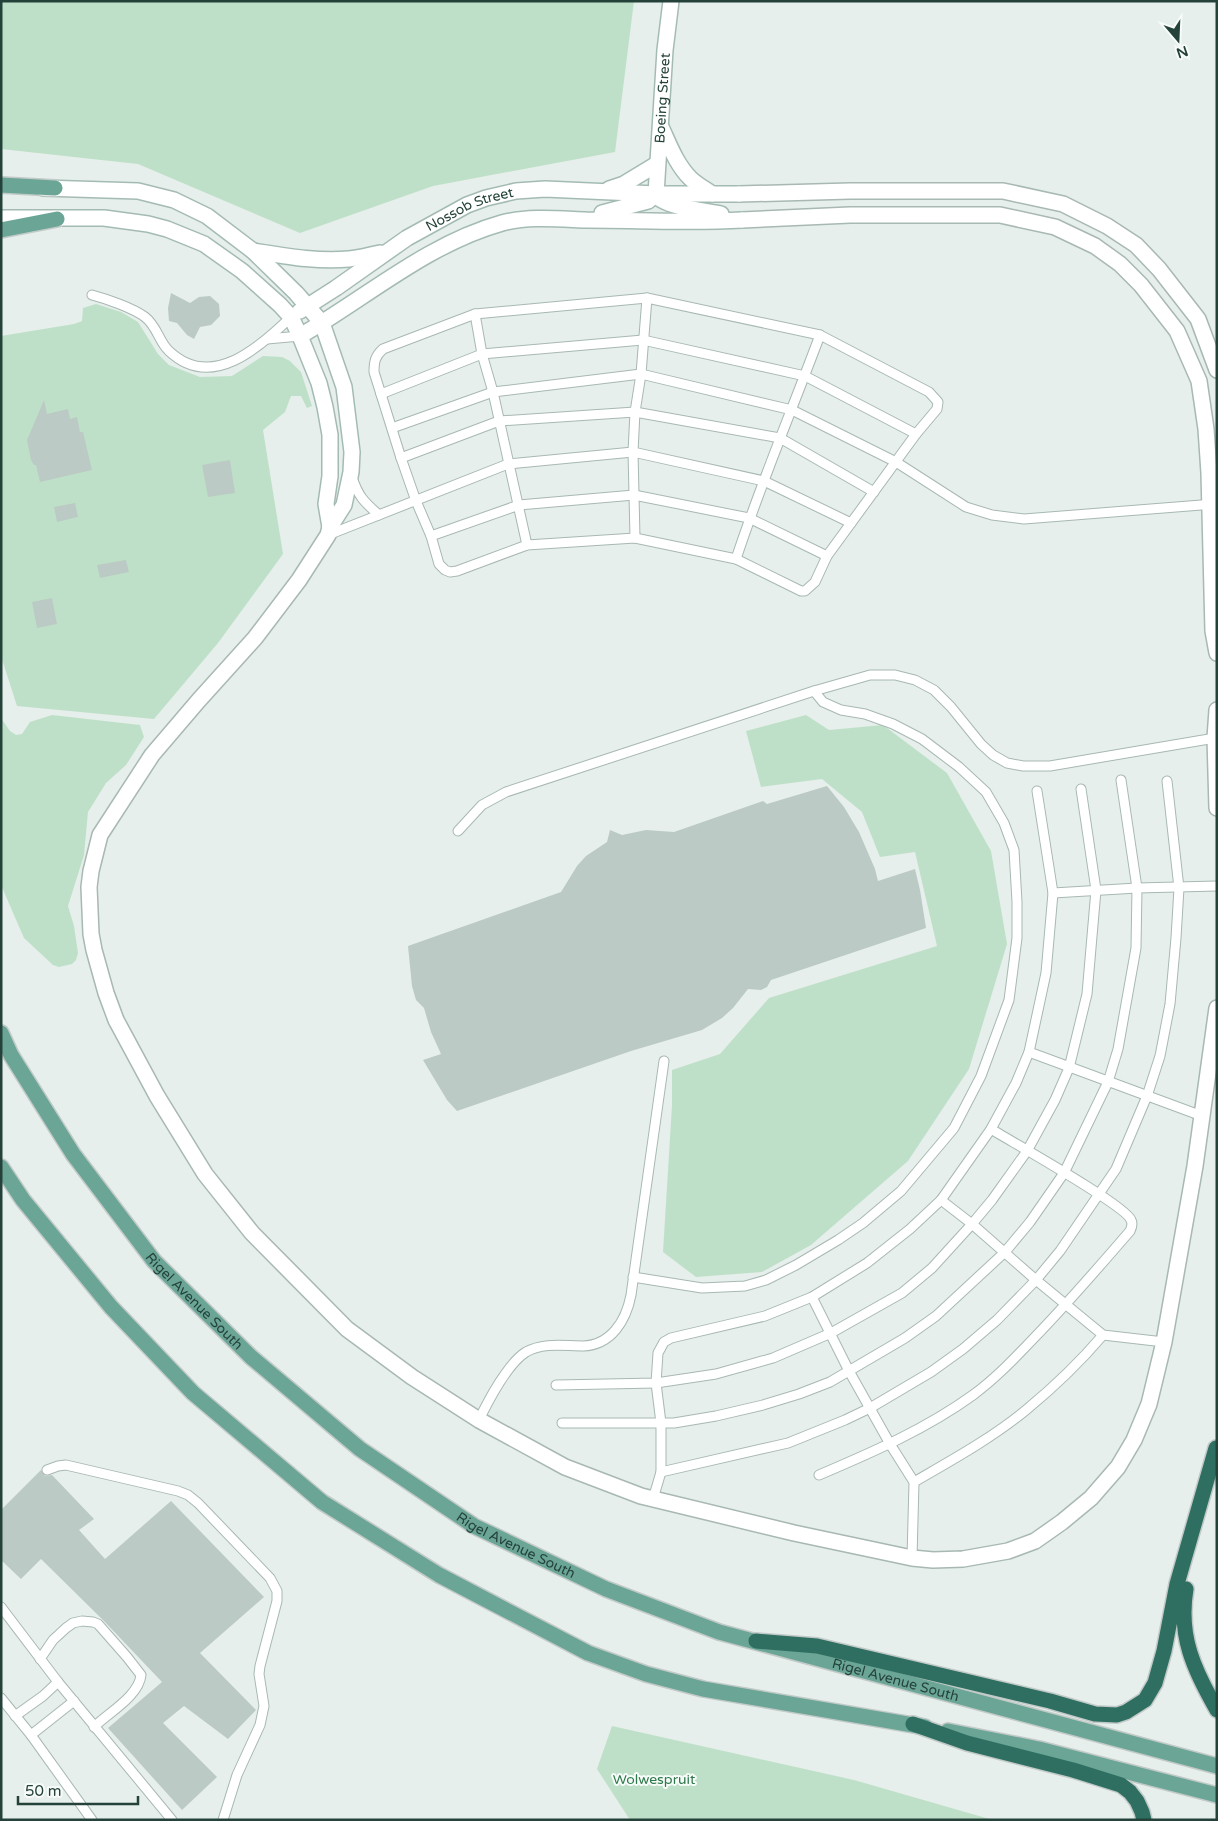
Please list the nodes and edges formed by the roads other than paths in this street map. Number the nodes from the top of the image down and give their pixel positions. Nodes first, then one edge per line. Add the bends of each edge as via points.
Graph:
1 (671, 1) edge
2 (660, 126) junction
3 (657, 164) junction
4 (1, 186) edge
5 (55, 188) joint
6 (600, 192) junction
7 (656, 194) junction
8 (712, 194) junction
9 (1, 218) edge
10 (57, 219) junction
11 (570, 219) junction
12 (742, 220) junction
13 (1, 230) edge
14 (253, 251) junction
15 (387, 251) junction
16 (92, 295) dead end
17 (647, 298) junction
18 (307, 306) junction
19 (475, 314) junction
20 (291, 317) junction
21 (322, 324) junction
22 (820, 335) junction
23 (300, 336) junction
24 (268, 339) junction
25 (643, 340) junction
26 (482, 354) junction
27 (1217, 370) edge
28 (641, 374) junction
29 (805, 376) junction
30 (493, 392) junction
31 (381, 394) junction
32 (792, 410) junction
33 (635, 412) junction
34 (499, 421) junction
35 (392, 428) junction
36 (916, 434) junction
37 (780, 438) junction
38 (634, 452) junction
39 (401, 458) junction
40 (896, 462) junction
41 (508, 464) junction
42 (351, 472) junction
43 (764, 481) junction
44 (874, 492) junction
45 (634, 495) junction
46 (416, 501) junction
47 (1213, 504) edge
48 (519, 505) junction
49 (379, 515) junction
50 (749, 518) junction
51 (851, 523) junction
52 (329, 531) junction
53 (431, 536) junction
54 (635, 538) junction
55 (527, 545) junction
56 (827, 556) junction
57 (736, 559) junction
58 (1217, 653) edge
59 (814, 691) junction
60 (1217, 710) edge
61 (1215, 738) junction
62 (1121, 780) dead end
63 (1167, 781) dead end
64 (1081, 789) dead end
65 (1038, 791) dead end
66 (1217, 808) edge
67 (458, 831) dead end
68 (1217, 886) edge
69 (1136, 888) junction
70 (1178, 888) junction
71 (1096, 890) junction
72 (1053, 893) junction
73 (1217, 1008) edge
74 (1, 1034) edge
75 (1029, 1052) junction
76 (664, 1061) dead end
77 (1070, 1068) junction
78 (1108, 1082) junction
79 (1147, 1096) junction
80 (1202, 1116) junction
81 (991, 1129) junction
82 (1027, 1151) junction
83 (1, 1167) edge
84 (1064, 1173) junction
85 (1100, 1194) junction
86 (941, 1200) junction
87 (972, 1224) junction
88 (1005, 1252) junction
89 (633, 1277) junction
90 (1036, 1280) junction
91 (812, 1297) junction
92 (1067, 1304) junction
93 (831, 1333) junction
94 (1103, 1334) junction
95 (1164, 1342) junction
96 (849, 1371) junction
97 (656, 1383) junction
98 (556, 1385) dead end
99 (870, 1408) junction
100 (479, 1420) junction
101 (562, 1423) dead end
102 (661, 1423) junction
103 (890, 1444) junction
104 (1216, 1446) edge
105 (47, 1470) dead end
106 (661, 1472) junction
107 (819, 1474) dead end
108 (914, 1482) junction
109 (653, 1499) junction
110 (912, 1558) junction
111 (1, 1607) edge
112 (756, 1641) junction
113 (40, 1659) junction
114 (58, 1682) junction
115 (1, 1698) edge
116 (74, 1701) junction
117 (1217, 1710) edge
118 (15, 1716) junction
119 (913, 1724) junction
120 (94, 1727) junction
121 (31, 1734) junction
122 (1217, 1766) edge
123 (1217, 1795) edge
124 (92, 1820) edge
125 (172, 1820) edge
126 (223, 1820) edge
127 (1144, 1820) edge

1 - 2 street, Boeing Street
2 - 3 street, Boeing Street
2 - 8 street via 683,170
3 - 6 street via 624,184
3 - 7 street, Boeing Street
4 - 5 main road
5 - 14 street via 138,191 174,200 207,216
6 - 7 street, Nossob Street
6 - 15 street, Nossob Street via 532,189 486,198 444,217
7 - 8 street, Nossob Street
7 - 11 street via 648,201 632,206
7 - 12 street via 668,203
8 - 27 street, Nossob Street via 1003,191 1063,204 1107,226 1136,246 1159,269 1198,319
9 - 10 street
10 - 13 main road
10 - 20 street via 104,218 148,224 186,235 242,271
11 - 12 street
11 - 21 street, Nossob Street via 505,222 481,230 403,271
12 - 47 street via 850,215 1000,215 1055,227 1095,246 1141,285 1177,331 1199,381
14 - 15 street via 336,260
14 - 18 street
15 - 18 street, Nossob Street
16 - 24 lane via 145,317 175,357 198,367 224,366
17 - 19 lane
17 - 22 lane
17 - 25 lane
18 - 20 street, Nossob Street
18 - 21 street
19 - 26 lane
19 - 31 lane via 382,349 374,364
20 - 23 street
20 - 24 lane
21 - 23 street, Nossob Street
21 - 42 street via 344,387 352,452
22 - 29 lane
22 - 36 lane via 936,398 937,409
23 - 24 lane
23 - 52 street via 319,382 330,435 326,504
25 - 26 lane
25 - 28 lane
25 - 29 lane
26 - 30 lane
26 - 31 lane
28 - 30 lane
28 - 32 lane
28 - 33 lane
29 - 32 lane
29 - 36 lane
30 - 34 lane
30 - 35 lane
31 - 35 lane
32 - 37 lane
32 - 40 lane
33 - 34 lane
33 - 37 lane
33 - 38 lane
34 - 39 lane
34 - 41 lane
35 - 39 lane
36 - 40 lane
37 - 43 lane
37 - 44 lane
38 - 41 lane
38 - 43 lane
38 - 45 lane
39 - 46 lane
40 - 44 lane
40 - 47 lane via 966,507 992,515 1024,519
41 - 46 lane
41 - 48 lane
42 - 49 lane via 364,503
42 - 52 street via 344,505
43 - 50 lane
43 - 51 lane
44 - 51 lane
45 - 48 lane
45 - 50 lane
45 - 54 lane
46 - 49 lane
46 - 53 lane
47 - 58 street via 1213,631
48 - 53 lane
48 - 55 lane
49 - 52 lane
50 - 56 lane
50 - 57 lane
51 - 56 lane
52 - 100 street via 300,580 255,638 152,755 100,835 89,887 91,934 106,993 123,1034 204,1174 252,1233 347,1329 412,1377
53 - 55 lane via 439,564 450,572
54 - 55 lane
54 - 57 lane
56 - 57 lane via 815,582 805,591
59 - 61 lane via 870,675 895,675 915,680 934,690 993,755 1007,763 1023,766 1050,766
59 - 67 lane via 506,792 482,805
59 - 89 lane via 822,702 893,724 922,740 986,792 1004,823 1014,850 1017,938 1009,1000 981,1076 954,1128 901,1191 863,1223 796,1265 745,1286 702,1288
60 - 61 street
61 - 66 street
62 - 69 lane
63 - 70 lane
64 - 71 lane
65 - 72 lane
68 - 70 lane
69 - 70 lane
69 - 71 lane
69 - 78 lane via 1136,948 1118,1049
70 - 79 lane via 1170,1004 1160,1056
71 - 72 lane
71 - 77 lane via 1087,994
72 - 75 lane via 1046,973
73 - 80 street
74 - 112 main road, Rigel Avenue South via 73,1154 154,1261 251,1357 360,1449 474,1526 606,1589 719,1632
75 - 77 lane
75 - 81 lane
76 - 89 lane
77 - 78 lane
77 - 82 lane
78 - 79 lane
78 - 84 lane
79 - 80 lane
79 - 85 lane via 1116,1169
80 - 95 street
81 - 82 lane
81 - 86 lane
82 - 84 lane
82 - 87 lane
83 - 119 main road via 23,1200 111,1307 193,1393 322,1502 431,1570 588,1654 646,1674 703,1689
84 - 85 lane
84 - 88 lane
85 - 90 lane
85 - 92 lane via 1130,1217 1132,1227
86 - 87 lane
86 - 91 lane via 867,1263
87 - 88 lane
87 - 93 lane via 932,1268 902,1293
88 - 90 lane
88 - 96 lane via 936,1316
89 - 100 lane via 628,1309 614,1333 593,1345 556,1345 528,1351 519,1357 493,1392
90 - 92 lane
90 - 99 lane via 963,1349
91 - 93 lane
91 - 97 lane via 765,1316 671,1338 664,1342 658,1353
92 - 94 lane
92 - 103 lane via 1007,1366 973,1395
93 - 96 lane
93 - 97 lane via 773,1358 716,1374
94 - 95 lane
94 - 108 lane via 1082,1359 1026,1410
95 - 110 street via 1150,1404 1134,1440 1118,1467 1091,1498 1035,1540 1008,1551 962,1559
96 - 99 lane
96 - 102 lane via 830,1382 762,1405 716,1416
97 - 98 lane
97 - 102 lane
99 - 103 lane
99 - 106 lane via 788,1443
100 - 109 street via 565,1467
101 - 102 lane
102 - 106 lane
103 - 107 lane
103 - 108 lane
104 - 112 highway via 1177,1584 1155,1683 1145,1700 1126,1712 1095,1714 817,1646
104 - 117 highway via 1184,1601 1183,1622 1188,1648 1201,1682
105 - 126 lane via 66,1465 188,1495 270,1578 277,1591 259,1674 264,1706 260,1725 237,1775
106 - 109 lane
108 - 110 lane
109 - 110 street
111 - 113 lane
112 - 122 main road, Rigel Avenue South
113 - 114 lane
113 - 120 lane via 62,1631 82,1621 98,1624 127,1656 141,1675 140,1682 132,1694
114 - 116 lane
114 - 118 lane
115 - 118 lane
116 - 120 lane
116 - 121 lane
118 - 121 lane
119 - 123 main road via 1040,1749
119 - 127 highway via 967,1743 1121,1785 1137,1801
120 - 125 lane
121 - 124 lane

